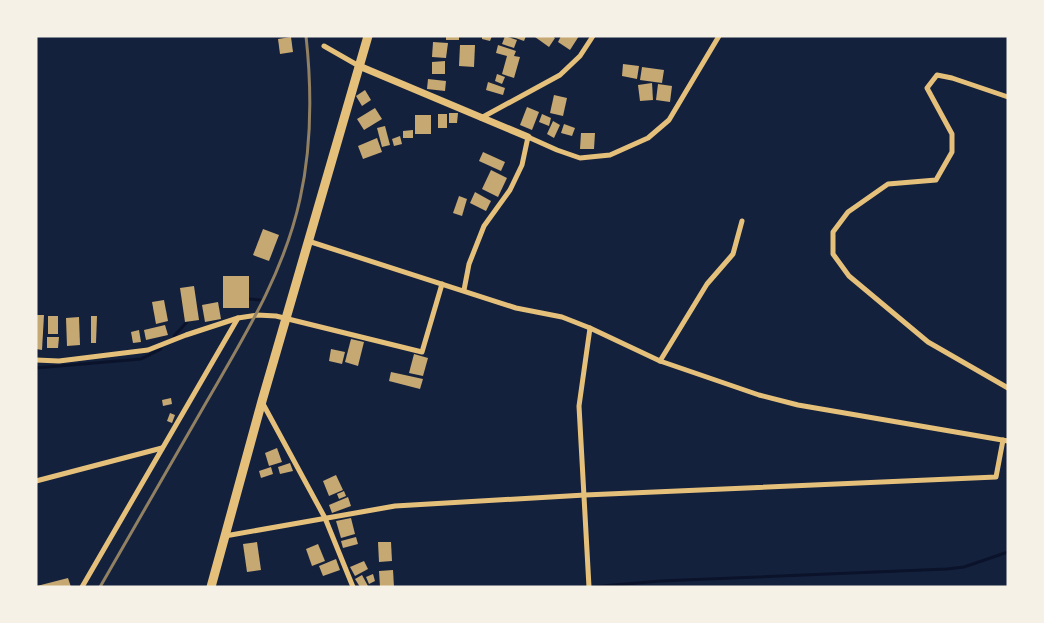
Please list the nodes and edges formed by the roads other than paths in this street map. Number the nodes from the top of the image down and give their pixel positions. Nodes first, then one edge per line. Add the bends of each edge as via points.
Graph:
1 (368, 36) edge
2 (593, 36) edge
3 (719, 36) edge
4 (324, 46) dead end
5 (359, 66) junction
6 (1008, 97) edge
7 (481, 118) junction
8 (528, 137) junction
9 (742, 221) dead end
10 (308, 241) junction
11 (442, 284) junction
12 (464, 290) junction
13 (238, 318) junction
14 (286, 319) junction
15 (590, 328) junction
16 (36, 360) edge
17 (660, 361) junction
18 (1008, 388) edge
19 (262, 400) junction
20 (1005, 440) edge
21 (162, 448) junction
22 (36, 481) edge
23 (585, 495) junction
24 (324, 518) junction
25 (225, 536) junction
26 (589, 584) edge
27 (82, 587) edge
28 (211, 587) edge
29 (353, 587) edge

1 - 5 highway
2 - 7 street via 560,75
3 - 8 street via 669,120 648,138 610,155 580,158
4 - 5 street
5 - 7 street
5 - 10 highway
6 - 18 street via 937,75 927,88 952,134 952,152 936,180 888,184 848,212 833,232 832,254 849,276 928,342
7 - 8 street
8 - 12 street via 522,165 510,190 484,226
9 - 17 street via 733,254 707,284
10 - 11 street
10 - 14 highway
11 - 12 street
11 - 14 street via 422,352
12 - 15 street
13 - 14 street via 257,315
13 - 16 street via 148,350 59,361
13 - 21 street
14 - 19 highway
15 - 17 street
15 - 23 street via 579,406
17 - 20 street via 798,405
19 - 24 street
19 - 25 highway
20 - 23 street via 996,477
21 - 22 street
21 - 27 street
23 - 24 street via 395,506
23 - 26 street
24 - 25 street
24 - 29 street
25 - 28 highway

